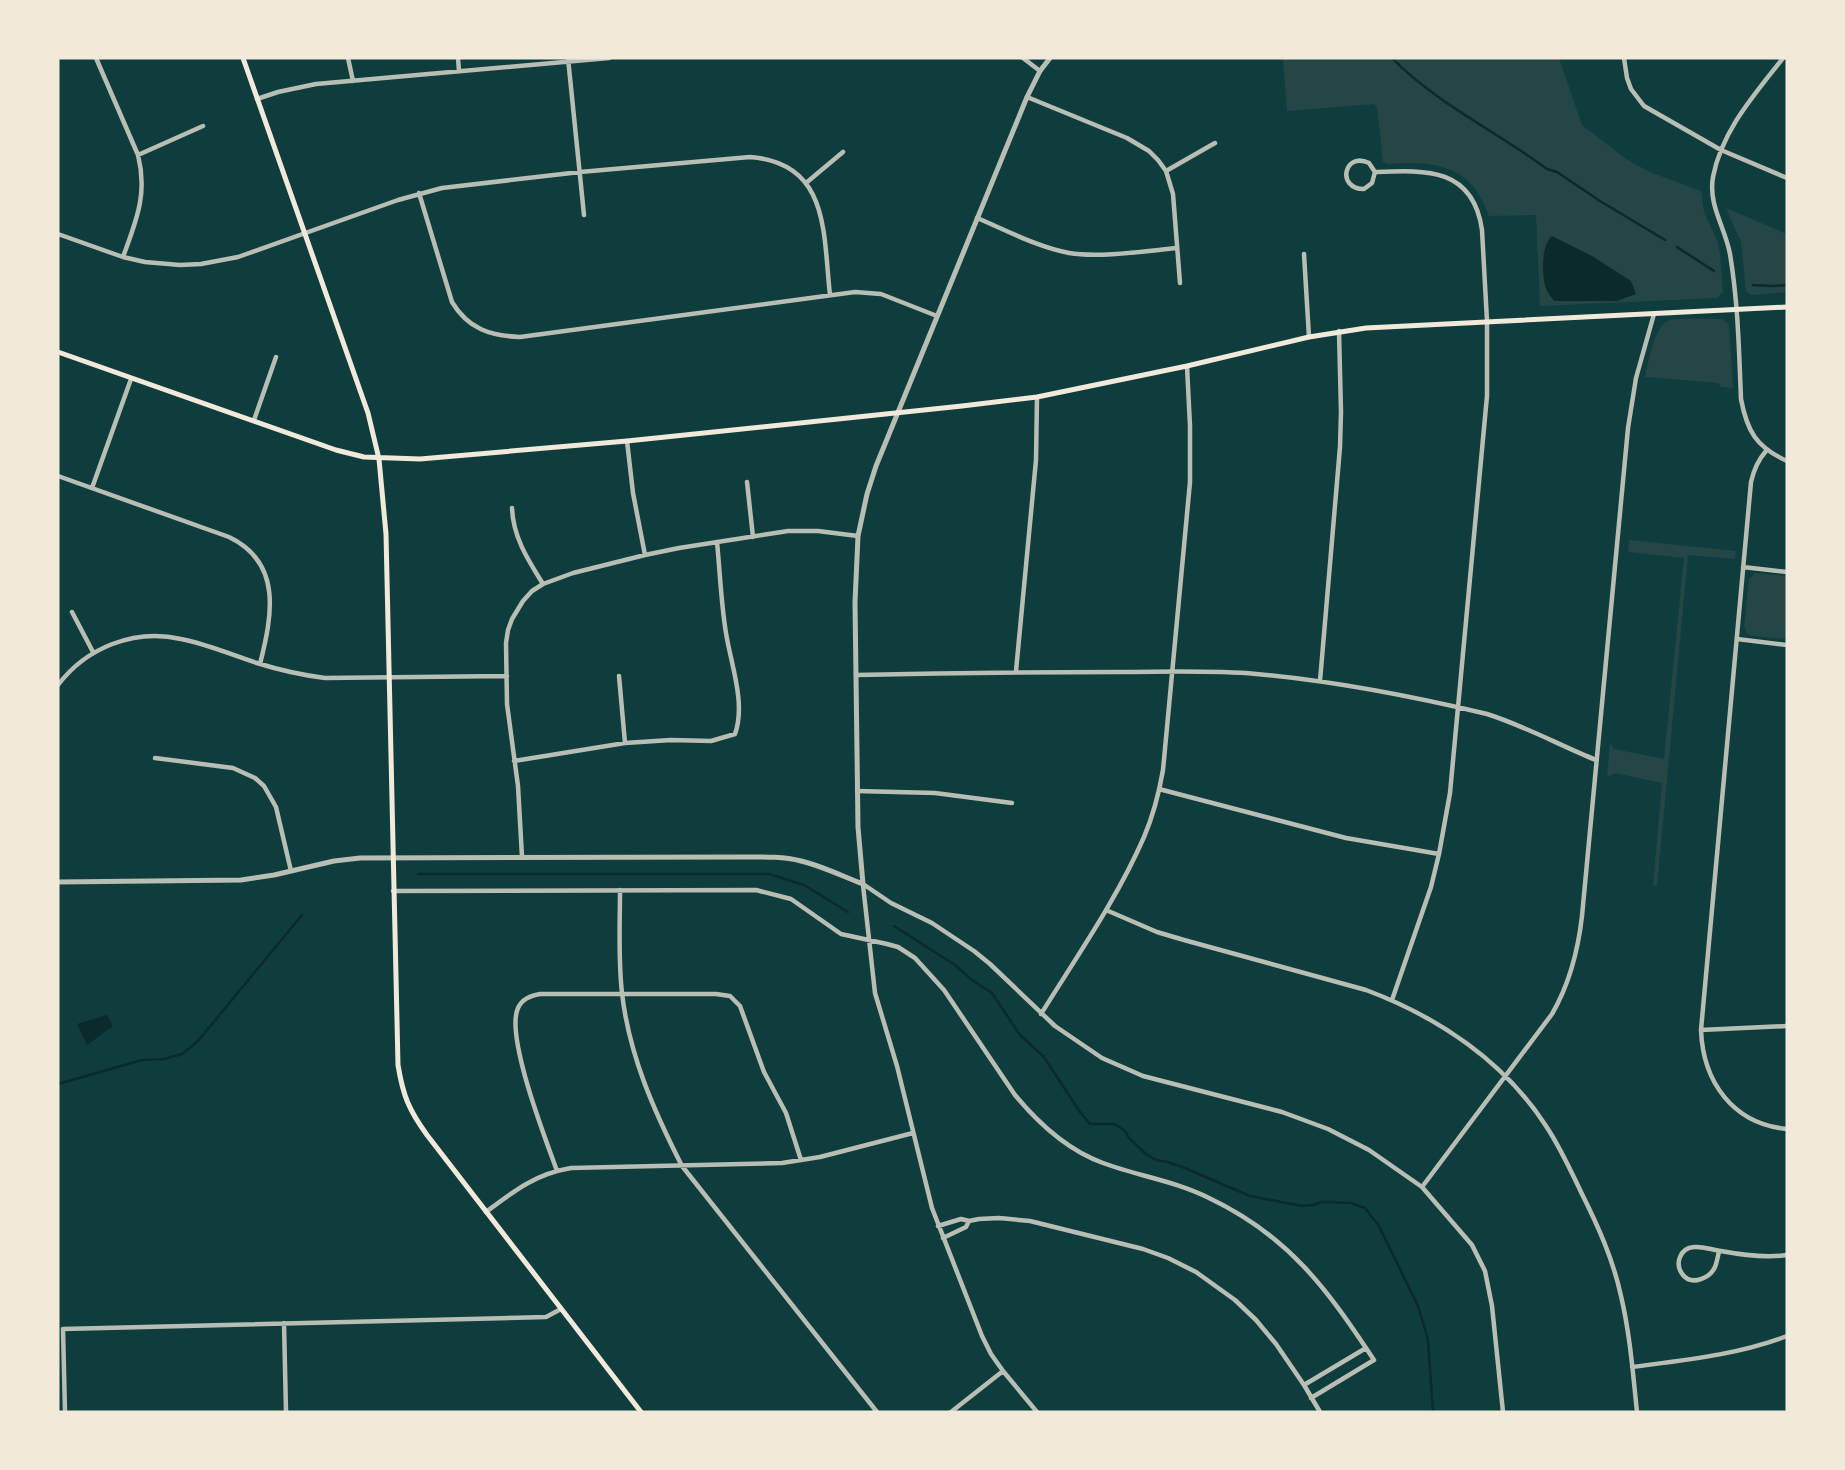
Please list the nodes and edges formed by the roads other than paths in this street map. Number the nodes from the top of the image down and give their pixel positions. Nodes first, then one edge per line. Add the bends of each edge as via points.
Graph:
1 (96, 58) edge
2 (243, 58) edge
3 (348, 58) edge
4 (458, 58) edge
5 (609, 58) edge
6 (1023, 58) edge
7 (1049, 58) edge
8 (1624, 58) edge
9 (1783, 58) edge
10 (569, 60) edge
11 (459, 71) junction
12 (1040, 71) junction
13 (353, 80) junction
14 (1027, 97) junction
15 (257, 99) junction
16 (203, 126) dead end
17 (1215, 144) dead end
18 (1721, 150) junction
19 (843, 152) dead end
20 (138, 155) junction
21 (1166, 171) junction
22 (580, 172) junction
23 (1375, 173) junction
24 (1787, 178) edge
25 (806, 183) junction
26 (419, 193) junction
27 (584, 215) dead end
28 (977, 218) junction
29 (58, 234) edge
30 (304, 234) junction
31 (1177, 248) junction
32 (1304, 254) dead end
33 (123, 257) junction
34 (1181, 283) dead end
35 (830, 295) junction
36 (1787, 307) edge
37 (1737, 310) junction
38 (1654, 314) junction
39 (937, 316) junction
40 (1487, 321) junction
41 (1339, 331) junction
42 (1309, 338) junction
43 (58, 352) edge
44 (276, 357) dead end
45 (1187, 366) junction
46 (131, 379) junction
47 (1037, 397) junction
48 (899, 412) junction
49 (254, 420) junction
50 (627, 442) junction
51 (1766, 451) junction
52 (379, 459) junction
53 (1787, 461) edge
54 (58, 476) edge
55 (747, 482) dead end
56 (92, 488) junction
57 (512, 508) dead end
58 (858, 536) junction
59 (753, 537) junction
60 (717, 542) junction
61 (645, 555) junction
62 (1743, 567) junction
63 (1787, 572) edge
64 (543, 584) junction
65 (72, 612) dead end
66 (1737, 639) junction
67 (1787, 645) edge
68 (93, 652) junction
69 (260, 664) junction
70 (1016, 671) junction
71 (1174, 672) junction
72 (856, 675) junction
73 (506, 676) junction
74 (619, 676) dead end
75 (388, 678) junction
76 (1320, 681) junction
77 (58, 685) edge
78 (1458, 707) junction
79 (625, 743) junction
80 (155, 758) dead end
81 (1596, 760) junction
82 (514, 761) junction
83 (1159, 789) junction
84 (857, 791) junction
85 (1012, 803) dead end
86 (1440, 854) junction
87 (522, 857) junction
88 (392, 858) junction
89 (291, 871) junction
90 (58, 881) edge
91 (863, 884) junction
92 (620, 890) junction
93 (393, 891) junction
94 (1106, 910) junction
95 (870, 940) junction
96 (622, 995) junction
97 (1392, 1000) junction
98 (1041, 1014) junction
99 (1787, 1026) edge
100 (1701, 1030) junction
101 (1506, 1077) junction
102 (1787, 1129) edge
103 (913, 1133) junction
104 (801, 1160) junction
105 (682, 1166) junction
106 (557, 1171) junction
107 (1422, 1187) junction
108 (486, 1212) junction
109 (969, 1221) junction
110 (938, 1226) junction
111 (943, 1238) junction
112 (1719, 1251) junction
113 (1787, 1255) edge
114 (561, 1309) junction
115 (284, 1323) junction
116 (1787, 1336) edge
117 (1366, 1348) junction
118 (1632, 1367) junction
119 (1003, 1371) junction
120 (1304, 1385) junction
121 (1311, 1398) junction
122 (65, 1412) edge
123 (286, 1412) edge
124 (641, 1412) edge
125 (877, 1412) edge
126 (951, 1412) edge
127 (1037, 1412) edge
128 (1320, 1412) edge
129 (1503, 1412) edge
130 (1637, 1412) edge

1 - 20 street
2 - 15 main road
3 - 13 street
4 - 11 street
5 - 10 street
6 - 12 street
7 - 12 street
8 - 18 street via 1631,89 1644,106
9 - 18 street via 1738,118
10 - 11 street
10 - 22 street
11 - 13 street
12 - 14 street
13 - 15 street
14 - 21 street via 1141,145
14 - 28 street
15 - 30 main road
16 - 20 street
17 - 21 street
18 - 24 street
18 - 37 street via 1713,203 1729,251
19 - 25 street
20 - 33 street via 142,195
21 - 31 street via 1173,194
22 - 25 street via 750,157 787,166
22 - 26 street
22 - 27 street
23 - 23 street via 1364,189 1353,187 1346,176 1349,166 1359,160 1373,166
23 - 40 street via 1430,172 1466,191 1480,216
25 - 35 street via 821,215
26 - 30 street
26 - 35 street via 452,302 468,322 492,334 520,337
28 - 31 street via 1069,253
28 - 39 street
29 - 33 street
30 - 33 street via 238,257 201,264 160,264
30 - 52 main road via 361,391
31 - 34 street
32 - 42 street
35 - 39 street via 881,294
36 - 37 main road
37 - 38 main road
37 - 51 street via 1743,410
38 - 40 main road
38 - 81 street via 1628,428
39 - 48 street
40 - 41 main road
40 - 78 street via 1485,429
41 - 42 main road
41 - 76 street via 1340,447
42 - 45 main road
43 - 46 main road
44 - 49 street
45 - 47 main road
45 - 71 street via 1190,482
46 - 49 main road
46 - 56 street
47 - 48 main road
47 - 70 street via 1036,460
48 - 50 main road
48 - 58 street via 876,466
49 - 52 main road via 358,457
50 - 52 main road
50 - 61 street
51 - 53 street
51 - 62 street via 1751,482
52 - 75 main road via 386,534
54 - 56 street
55 - 59 street
56 - 69 street via 229,537 251,551 264,571 270,595 270,621
57 - 64 street via 515,532
58 - 59 street via 803,530
58 - 72 street
59 - 60 street
60 - 61 street
60 - 79 street via 725,630 739,703 735,734 711,741
61 - 64 street
62 - 63 street
62 - 66 street
64 - 73 street via 523,601 512,619
65 - 68 street
66 - 67 street
66 - 100 street
68 - 69 street via 140,636 168,637
68 - 77 street
69 - 75 street via 325,678
70 - 71 street
70 - 72 street
71 - 76 street
71 - 83 street
72 - 84 street
73 - 75 street
73 - 82 street
74 - 79 street
75 - 88 main road
76 - 78 street
78 - 81 street via 1504,719
78 - 86 street
79 - 82 street
80 - 89 street via 233,768 255,778 276,807
81 - 101 street via 1574,962 1552,1014
82 - 87 street
83 - 86 street via 1346,838
83 - 94 street via 1144,835
84 - 85 street via 935,793
84 - 91 street
86 - 97 street
87 - 88 street
87 - 91 street via 782,858
88 - 89 street via 346,859
88 - 93 main road
89 - 90 street via 241,880
91 - 95 street
91 - 98 street via 974,951
92 - 93 street
92 - 95 street via 767,892 791,900 841,934
92 - 96 street
93 - 108 main road via 401,1086 414,1116
94 - 97 street via 1175,938
94 - 98 street
95 - 103 street via 875,993
95 - 117 street via 898,947 924,967 1015,1095 1055,1136 1100,1162 1192,1190 1252,1222 1320,1283
96 - 104 street via 730,996 740,1006
96 - 105 street via 649,1099
96 - 106 street via 540,994 518,1007 515,1024 522,1064
97 - 101 street via 1440,1024
98 - 107 street via 1102,1058 1143,1076 1282,1112 1328,1129 1369,1150
99 - 100 street
100 - 102 street via 1704,1060 1723,1096 1749,1118
101 - 107 street
101 - 118 street via 1545,1124 1597,1224 1622,1297
103 - 104 street
103 - 110 street
104 - 105 street
105 - 106 street
105 - 125 street
106 - 108 street via 533,1179
107 - 129 street via 1472,1245 1485,1271
108 - 114 main road
109 - 110 street
109 - 111 street
109 - 120 street via 1030,1221 1168,1258 1235,1300 1276,1344
110 - 111 street
111 - 119 street via 982,1336
112 - 112 street via 1707,1277 1694,1280 1682,1274 1678,1261 1686,1249
112 - 113 street
114 - 115 street via 546,1317
114 - 124 main road
115 - 122 street via 63,1329
115 - 123 street
116 - 118 street via 1741,1351
117 - 120 street
117 - 121 street via 1374,1360
118 - 130 street
119 - 126 street
119 - 127 street
120 - 121 street
121 - 128 street

